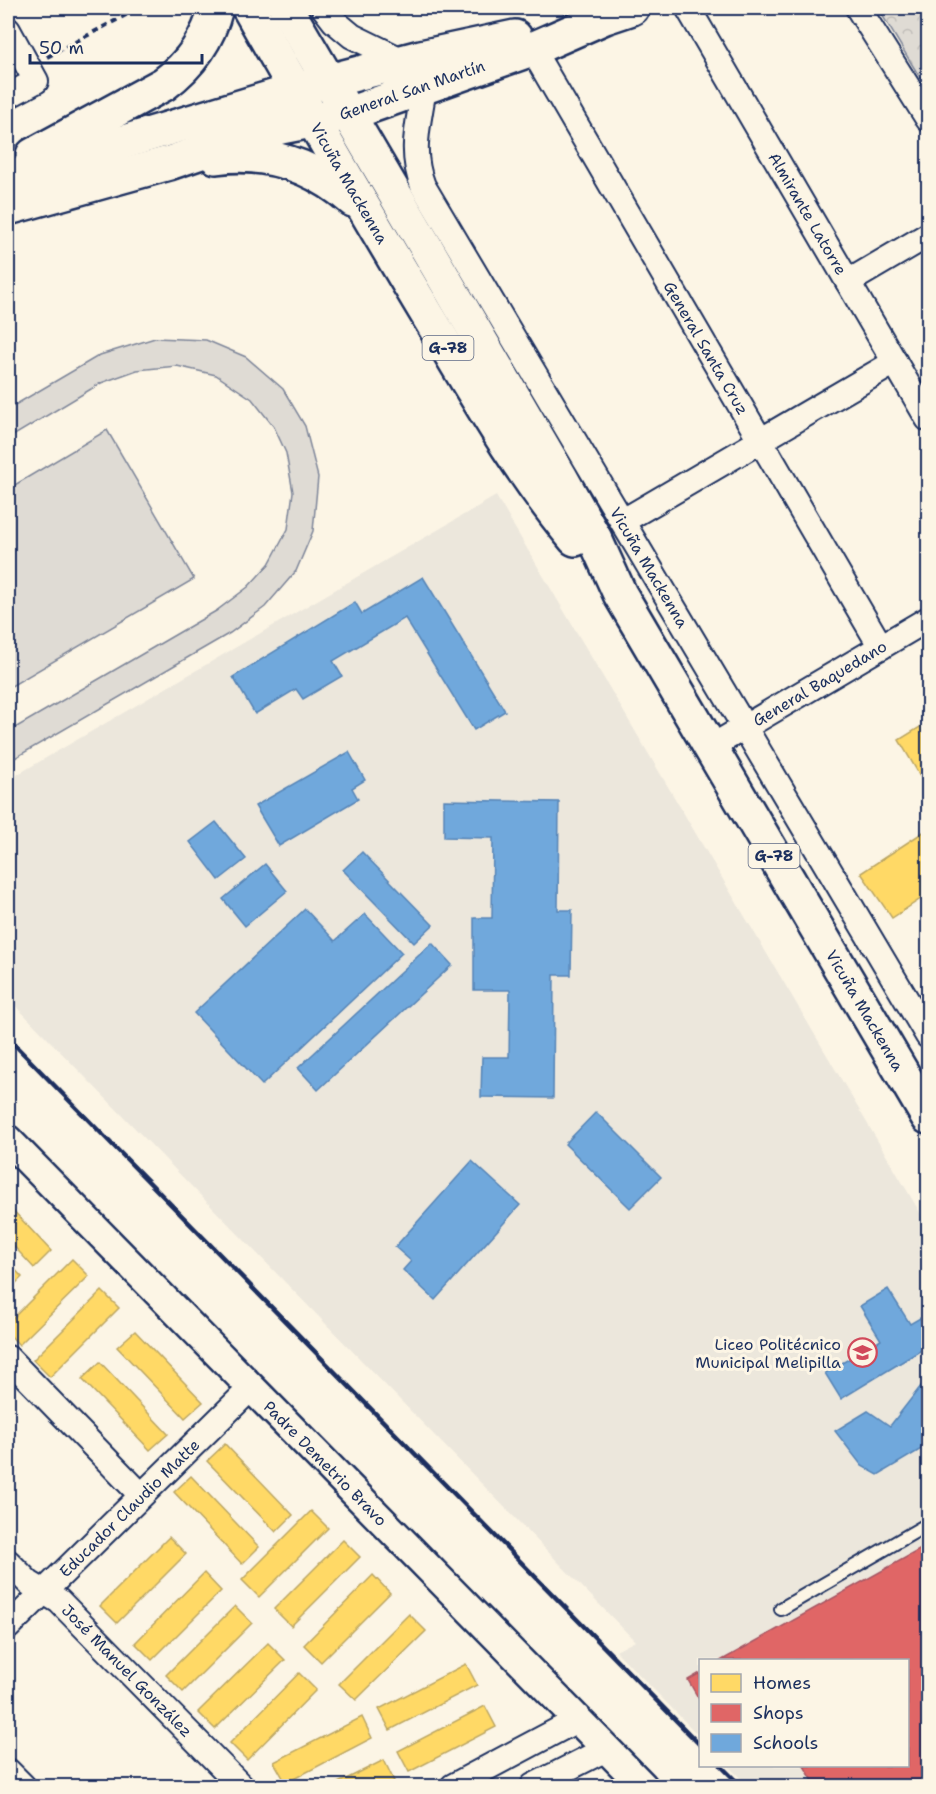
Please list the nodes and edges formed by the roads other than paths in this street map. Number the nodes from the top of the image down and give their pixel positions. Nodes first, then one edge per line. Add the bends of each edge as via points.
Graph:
1 (216, 8) edge
2 (249, 8) edge
3 (286, 8) edge
4 (324, 8) edge
5 (688, 8) edge
6 (858, 8) edge
7 (618, 12) edge
8 (8, 30) edge
9 (532, 49) junction
10 (423, 72) junction
11 (329, 81) junction
12 (295, 89) junction
13 (8, 96) edge
14 (348, 114) junction
15 (928, 119) edge
16 (314, 121) junction
17 (170, 163) junction
18 (8, 170) edge
19 (8, 177) edge
20 (8, 208) edge
21 (367, 213) junction
22 (928, 235) edge
23 (848, 282) junction
24 (895, 362) junction
25 (928, 419) edge
26 (760, 440) junction
27 (623, 521) junction
28 (620, 594) junction
29 (928, 619) edge
30 (881, 647) junction
31 (746, 727) junction
32 (711, 747) junction
33 (928, 1036) edge
34 (928, 1117) edge
35 (8, 1140) edge
36 (8, 1359) edge
37 (251, 1388) junction
38 (141, 1495) junction
39 (928, 1524) edge
40 (8, 1562) edge
41 (43, 1592) junction
42 (781, 1609) dead end
43 (8, 1627) edge
44 (577, 1720) junction
45 (606, 1749) junction
46 (8, 1771) edge
47 (23, 1786) edge
48 (241, 1786) edge
49 (453, 1786) edge
50 (533, 1786) edge
51 (643, 1786) edge

1 - 18 main road via 198,51 176,75
2 - 12 main road, Vicuña Mackenna / G-78
3 - 11 main road, Vicuña Mackenna / G-78
4 - 10 street via 342,28 363,42
5 - 23 street, Almirante Latorre
6 - 15 street
7 - 9 main road, General San Martín
7 - 10 main road, General San Martín
8 - 13 street via 32,74
9 - 10 main road, General San Martín
9 - 26 street, General Santa Cruz
10 - 11 main road, General San Martín
10 - 14 main road, General San Martín
10 - 27 street, Vicuña Mackenna via 415,147 423,186
11 - 12 main road, General San Martín
11 - 14 main road, Vicuña Mackenna / G-78
12 - 16 main road, Vicuña Mackenna / G-78
12 - 19 main road, General San Martín
14 - 16 main road, General San Martín
14 - 28 main road, Vicuña Mackenna / G-78 via 560,476
16 - 17 main road, General San Martín via 248,136
16 - 21 main road, Vicuña Mackenna / G-78
17 - 20 main road, General San Martín
17 - 21 main road via 225,156 280,160 321,176
21 - 28 main road, Vicuña Mackenna / G-78 via 525,471
22 - 23 street
23 - 24 street, Almirante Latorre
24 - 25 street, Almirante Latorre
24 - 26 street
26 - 27 street
26 - 30 street, General Santa Cruz
27 - 31 street, Vicuña Mackenna
28 - 32 main road, Vicuña Mackenna / G-78
29 - 30 street, General Baquedano
30 - 31 street, General Baquedano
31 - 32 street, General Baquedano
31 - 33 street, Vicuña Mackenna
32 - 34 main road, Vicuña Mackenna / G-78
35 - 37 street, Padre Demetrio Bravo
36 - 38 street
37 - 38 street, Educador Claudio Matte
37 - 44 street, Padre Demetrio Bravo
38 - 41 street, Educador Claudio Matte
39 - 42 lane
40 - 41 street, José Manuel González
41 - 43 street, Educador Claudio Matte
41 - 48 street, José Manuel González via 59,1601
44 - 45 street, Padre Demetrio Bravo
44 - 49 street
45 - 50 street
45 - 51 street, Padre Demetrio Bravo
46 - 47 street

